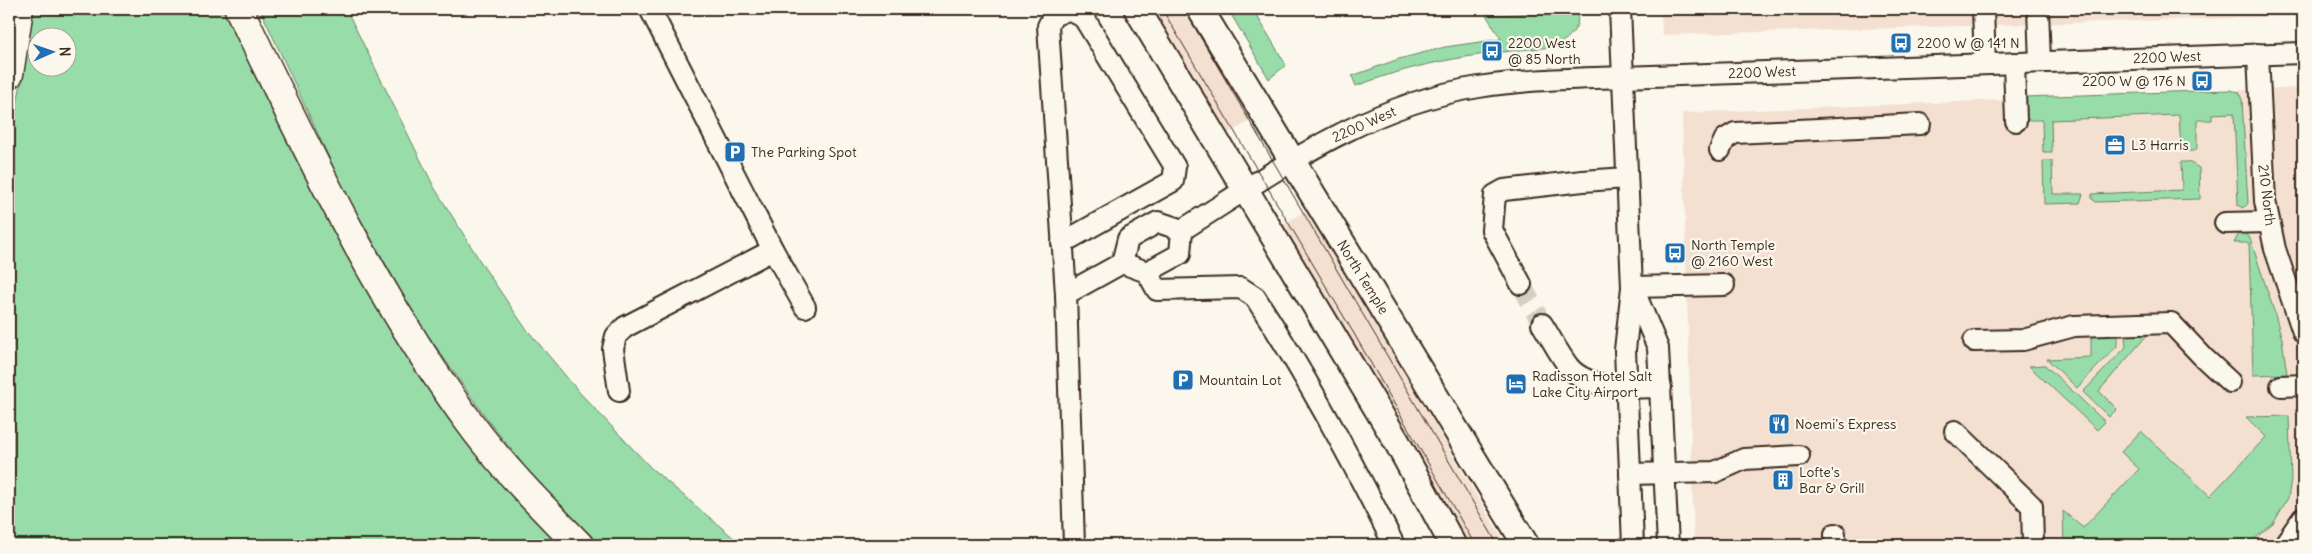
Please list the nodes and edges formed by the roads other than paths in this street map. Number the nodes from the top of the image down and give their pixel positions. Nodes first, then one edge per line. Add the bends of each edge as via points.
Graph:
1 (18, 9) edge
2 (239, 9) edge
3 (650, 9) edge
4 (1070, 9) edge
5 (1138, 9) edge
6 (1200, 9) edge
7 (1620, 9) edge
8 (1983, 9) edge
9 (2038, 9) edge
10 (2303, 53) edge
11 (2258, 54) junction
12 (2040, 62) junction
13 (2014, 63) junction
14 (1985, 64) junction
15 (9, 74) edge
16 (1623, 77) junction
17 (2016, 122) dead end
18 (1920, 124) dead end
19 (1720, 150) dead end
20 (1292, 161) junction
21 (1627, 178) junction
22 (1246, 190) junction
23 (2269, 222) junction
24 (2225, 223) dead end
25 (1182, 230) junction
26 (1062, 243) junction
27 (773, 250) junction
28 (1122, 263) junction
29 (1148, 272) junction
30 (1521, 284) tunnel mouth
31 (1724, 285) dead end
32 (1632, 287) junction
33 (1066, 294) junction
34 (2300, 305) edge
35 (805, 307) dead end
36 (1542, 324) tunnel mouth
37 (2303, 332) edge
38 (1974, 341) dead end
39 (2230, 382) dead end
40 (2303, 385) edge
41 (2281, 386) dead end
42 (1661, 387) junction
43 (1626, 388) junction
44 (619, 391) dead end
45 (1955, 431) dead end
46 (1799, 456) dead end
47 (1665, 473) junction
48 (1630, 474) junction
49 (2303, 518) edge
50 (579, 545) edge
51 (1074, 545) edge
52 (1394, 545) edge
53 (1453, 545) edge
54 (1526, 545) edge
55 (1633, 545) edge
56 (1668, 545) edge
57 (2033, 545) edge
58 (2284, 545) edge

1 - 15 highway
2 - 50 highway via 330,194 375,277 435,374 476,432
3 - 27 street
4 - 26 street via 1053,16 1048,26
4 - 26 street via 1084,18 1174,167 1173,181
5 - 22 main road
6 - 20 main road, North Temple
7 - 16 street
8 - 14 street
9 - 12 street
10 - 11 street, 2200 West
11 - 12 street, 2200 West
11 - 23 street, 210 North via 2263,181
12 - 13 street, 2200 West
13 - 14 street, 2200 West
13 - 17 street
14 - 16 street, 2200 West
16 - 20 street, 2200 West via 1509,83 1448,93 1374,117
16 - 21 street
18 - 19 street via 1735,133 1725,139
20 - 22 street, 2200 West
20 - 54 main road, North Temple
21 - 30 street via 1504,190 1496,195 1492,230
21 - 32 street
22 - 25 street, 2200 West
22 - 53 main road via 1397,442
23 - 24 street
23 - 34 street, 210 North via 2276,248
25 - 28 street via 1158,222 1142,230 1128,238
25 - 29 street via 1180,254
26 - 33 street
27 - 35 street
27 - 44 street via 624,327 616,336 613,349
28 - 29 street
28 - 33 street
29 - 52 street via 1157,290 1242,288 1255,297 1310,384
31 - 32 street
32 - 42 street via 1658,348
32 - 43 street via 1625,350
33 - 51 street
34 - 37 street, 210 North
36 - 43 street via 1570,368 1590,381
38 - 39 street via 2023,340 2074,326 2171,322
40 - 41 street
42 - 43 street
42 - 47 street
43 - 48 street
45 - 57 street via 2032,506
46 - 47 street via 1744,459 1715,472
47 - 48 street
47 - 56 street
48 - 55 street
49 - 58 street

